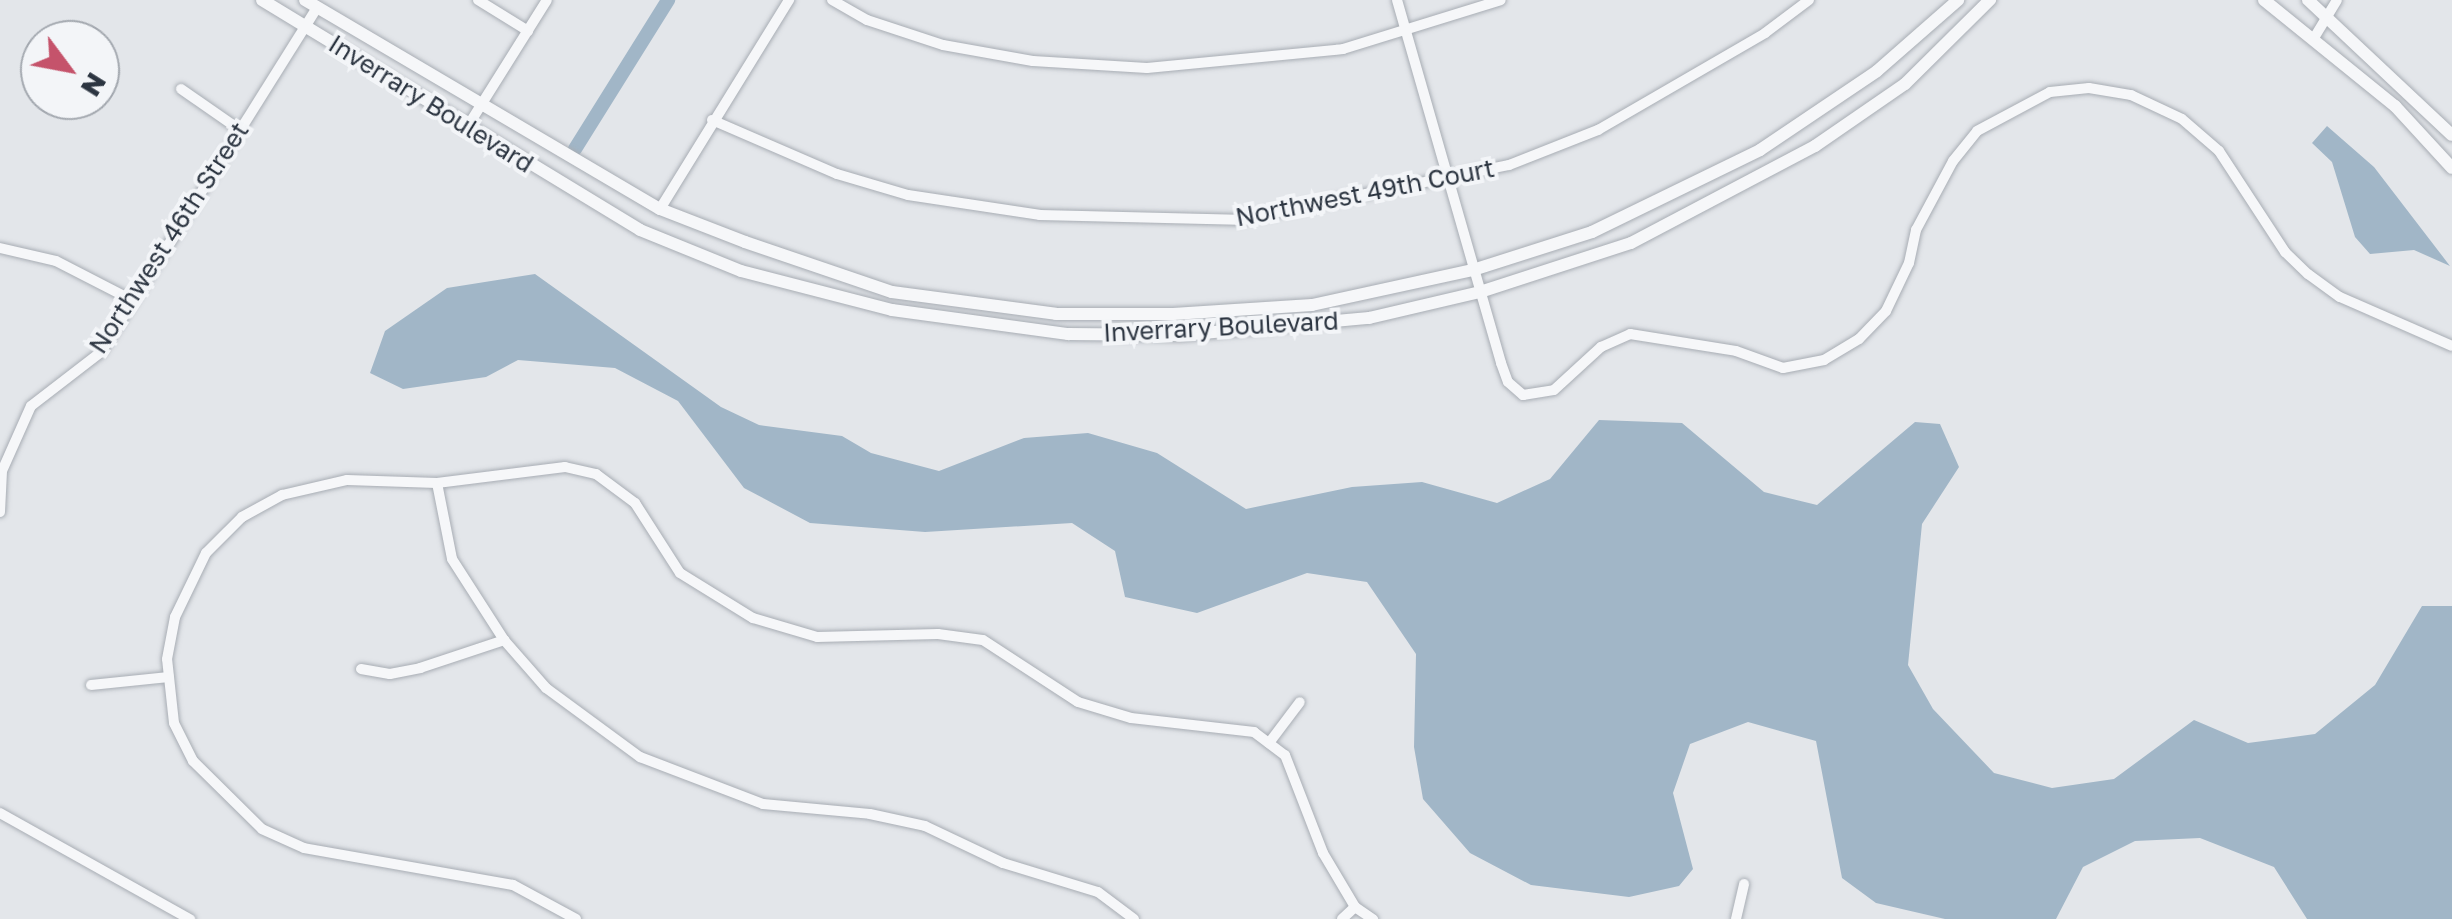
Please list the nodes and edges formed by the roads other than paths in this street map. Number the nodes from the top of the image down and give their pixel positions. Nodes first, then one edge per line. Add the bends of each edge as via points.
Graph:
1 (262, 0) edge
2 (478, 0) edge
3 (548, 0) edge
4 (789, 0) edge
5 (832, 0) edge
6 (1397, 0) edge
7 (1500, 0) edge
8 (1810, 0) edge
9 (1958, 0) edge
10 (1990, 0) edge
11 (2264, 0) edge
12 (2308, 0) edge
13 (2337, 0) edge
14 (311, 4) edge
15 (2328, 15) junction
16 (304, 26) junction
17 (1404, 30) junction
18 (528, 31) junction
19 (2314, 38) junction
20 (181, 90) dead end
21 (480, 107) junction
22 (712, 120) junction
23 (466, 129) junction
24 (240, 130) junction
25 (2452, 135) edge
26 (2452, 168) edge
27 (1448, 179) junction
28 (660, 209) junction
29 (0, 248) edge
30 (1474, 270) junction
31 (1480, 292) junction
32 (132, 300) junction
33 (2452, 346) edge
34 (1, 470) edge
35 (438, 483) junction
36 (0, 512) edge
37 (504, 640) junction
38 (361, 669) dead end
39 (169, 676) junction
40 (91, 686) dead end
41 (1300, 702) dead end
42 (1269, 742) junction
43 (0, 813) edge
44 (1744, 884) dead end
45 (1355, 907) junction
46 (190, 919) edge
47 (576, 919) edge
48 (1134, 919) edge
49 (1342, 919) edge
50 (1373, 919) edge
51 (1736, 919) edge

1 - 16 street, Inverrary Boulevard
2 - 18 street
3 - 18 street
4 - 22 street
5 - 17 street via 867,20 943,45 1033,61 1128,67 1242,63 1343,48
6 - 17 street
7 - 17 street
8 - 27 street, Northwest 49th Court via 1766,33 1598,130 1509,165
9 - 30 street, Inverrary Boulevard via 1878,71 1760,150 1592,232
10 - 31 street, Inverrary Boulevard via 1905,84 1816,146 1631,243
11 - 19 street
12 - 15 street
13 - 15 street
14 - 16 street, Northwest 46th Street
14 - 21 street, Inverrary Boulevard
15 - 19 street
15 - 25 street
16 - 23 street, Inverrary Boulevard
16 - 24 street, Northwest 46th Street
17 - 27 street
18 - 21 street
19 - 26 street via 2395,106
20 - 24 street
21 - 23 street
21 - 28 street, Inverrary Boulevard
22 - 27 street, Northwest 49th Court via 890,190 1040,216 1238,220
22 - 28 street
23 - 31 street, Inverrary Boulevard via 640,230 741,271 892,310 1068,334 1181,335 1320,325
24 - 32 street, Northwest 46th Street
27 - 30 street
28 - 30 street, Inverrary Boulevard via 892,292 1056,314 1312,305
29 - 32 street via 56,262
30 - 31 street
31 - 33 street via 1508,382 1524,394 1554,390 1601,348 1630,334 1717,347 1784,368 1824,360 1886,312 1910,263 1916,230 1952,161 1977,131 2050,92 2089,88 2131,95 2182,119 2219,151 2285,252 2308,274 2340,297
32 - 34 street, Northwest 46th Street via 100,352 31,406
34 - 36 street, Northwest 46th Street
35 - 37 street via 452,559
35 - 39 street via 347,480 282,495 242,517 190,579 175,617
35 - 42 street via 565,468 596,474 635,503 680,574 753,618 817,638 938,634 983,640 1078,702 1131,718 1221,724
37 - 38 street via 390,674
37 - 48 street via 587,722 693,783 763,804 925,826 1003,863 1098,892
39 - 40 street
39 - 47 street via 174,722 193,762 262,829 304,848 513,884
41 - 42 street
42 - 45 street via 1285,755 1324,853
43 - 46 street
44 - 51 street
45 - 49 street
45 - 50 street

